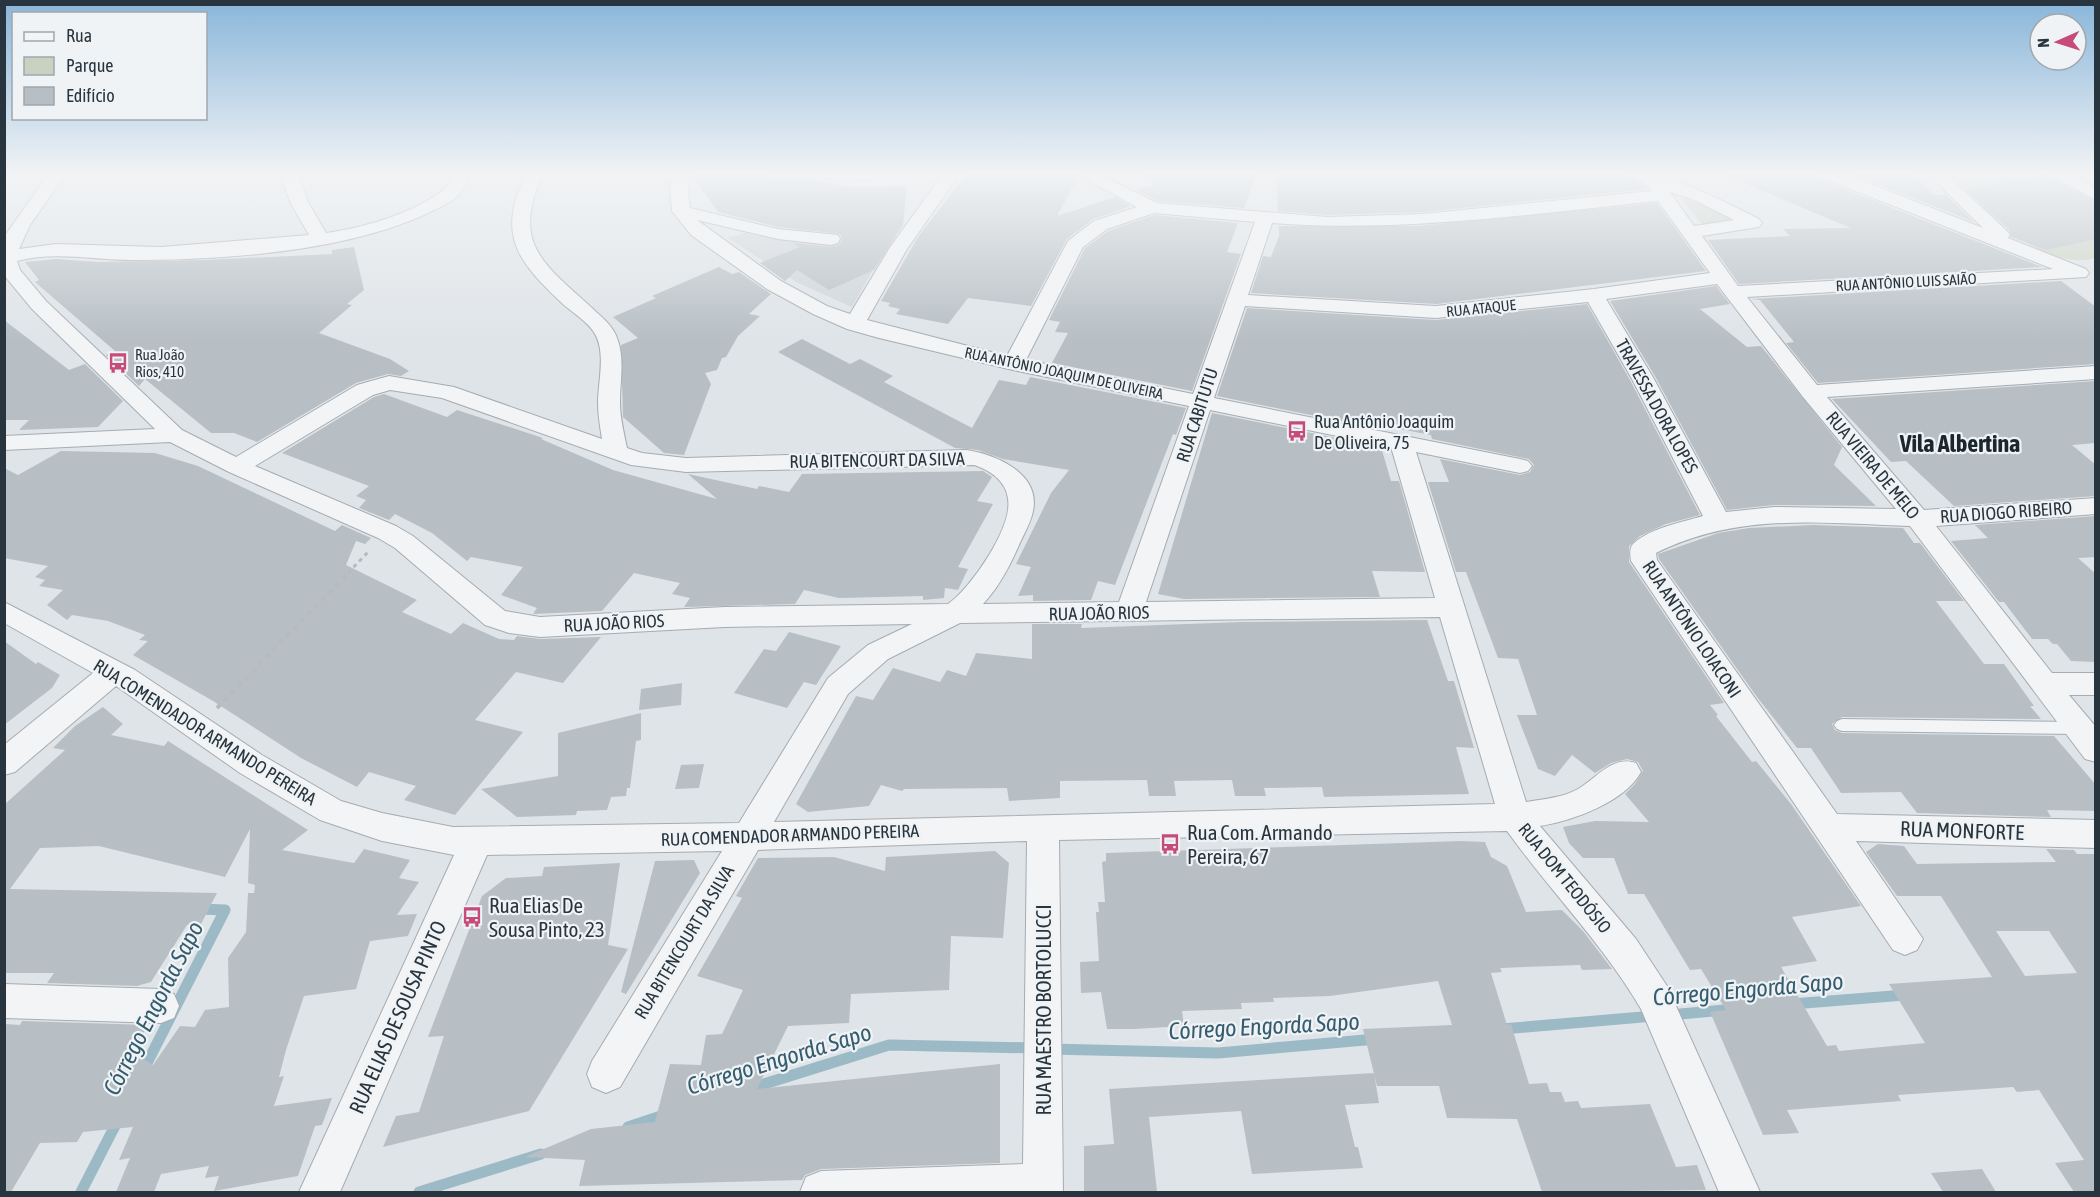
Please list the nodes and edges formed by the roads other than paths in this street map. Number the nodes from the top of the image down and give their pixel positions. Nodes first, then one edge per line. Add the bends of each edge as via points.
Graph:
1 (20, 228) edge
2 (314, 228) edge
3 (375, 228) edge
4 (521, 228) edge
5 (694, 228) edge
6 (752, 228) edge
7 (913, 228) edge
8 (1093, 228) edge
9 (1262, 228) edge
10 (1685, 228) edge
11 (1718, 228) edge
12 (1967, 228) edge
13 (1994, 228) edge
14 (1688, 232) junction
15 (321, 239) junction
16 (831, 239) dead end
17 (2013, 246) junction
18 (7, 258) junction
19 (2087, 271) edge
20 (1728, 284) junction
21 (2096, 285) edge
22 (1594, 295) junction
23 (1238, 300) junction
24 (854, 325) junction
25 (1013, 364) junction
26 (2096, 372) edge
27 (1811, 392) junction
28 (1202, 402) junction
29 (174, 435) junction
30 (4, 443) edge
31 (1401, 443) junction
32 (616, 453) junction
33 (1520, 466) dead end
34 (237, 467) junction
35 (2096, 506) edge
36 (1917, 518) junction
37 (1717, 519) junction
38 (1452, 607) junction
39 (4, 610) edge
40 (1129, 612) junction
41 (952, 615) junction
42 (114, 672) junction
43 (2043, 684) junction
44 (2096, 684) edge
45 (1842, 725) dead end
46 (2079, 728) junction
47 (2096, 750) edge
48 (4, 763) edge
49 (1625, 772) dead end
50 (1515, 817) junction
51 (1043, 827) junction
52 (1828, 827) junction
53 (2096, 834) edge
54 (749, 836) junction
55 (476, 842) junction
56 (1905, 939) dead end
57 (4, 1001) edge
58 (162, 1006) dead end
59 (606, 1074) dead end
60 (1043, 1189) edge
61 (319, 1192) edge
62 (821, 1192) edge
63 (1740, 1192) edge

1 - 18 street
2 - 15 street
3 - 15 street
4 - 32 street via 525,249 546,278 606,336
5 - 24 street, RUA ANTÔNIO JOAQUIM DE OLIVEIRA via 751,271
6 - 16 street
7 - 24 street
8 - 25 street via 1075,245
9 - 23 street, RUA CABITUTU
10 - 14 street, RUA VIEIRA DE MELO
11 - 14 street
12 - 17 street
13 - 17 street
14 - 20 street, RUA VIEIRA DE MELO
15 - 18 street via 162,253 52,248
17 - 19 street
18 - 29 street, RUA JOÃO RIOS via 11,271 39,305
19 - 20 street, RUA ANTÔNIO LUIS SAIÃO
19 - 21 street
20 - 22 street, RUA ATAQUE
20 - 27 street, RUA VIEIRA DE MELO
22 - 23 street, RUA ATAQUE via 1436,312
22 - 37 street, TRAVESSA DORA LOPES
23 - 28 street, RUA CABITUTU
24 - 25 street, RUA ANTÔNIO JOAQUIM DE OLIVEIRA
25 - 28 street, RUA ANTÔNIO JOAQUIM DE OLIVEIRA
26 - 27 street
27 - 36 street, RUA VIEIRA DE MELO
28 - 31 street, RUA ANTÔNIO JOAQUIM DE OLIVEIRA
28 - 40 street, RUA CABITUTU
29 - 30 street
29 - 34 street, RUA JOÃO RIOS
31 - 33 street, RUA ANTÔNIO JOAQUIM DE OLIVEIRA
31 - 38 street, RUA DOM TEODÓSIO
32 - 34 street, RUA BITENCOURT DA SILVA via 446,392 388,382 365,390
32 - 41 street, RUA BITENCOURT DA SILVA via 673,465 966,457 990,463 1013,479 1022,499 1021,510 994,573
34 - 41 street, RUA JOÃO RIOS via 387,532 495,618 523,626 724,617
35 - 36 street, RUA DIOGO RIBEIRO
36 - 37 street, RUA ANTÔNIO LOIACONI via 1818,515
36 - 43 street, RUA VIEIRA DE MELO
37 - 52 street, RUA ANTÔNIO LOIACONI via 1652,543 1642,553
38 - 40 street, RUA JOÃO RIOS
38 - 50 street, RUA DOM TEODÓSIO
39 - 42 street, RUA COMENDADOR ARMANDO PEREIRA
40 - 41 street, RUA JOÃO RIOS
41 - 54 street, RUA BITENCOURT DA SILVA via 887,645 851,671 838,686
42 - 48 street
42 - 55 street, RUA COMENDADOR ARMANDO PEREIRA via 200,726 251,764 331,812 433,838
43 - 44 street
43 - 46 street, RUA VIEIRA DE MELO
45 - 46 lane
46 - 47 street, RUA VIEIRA DE MELO
49 - 50 street, RUA COMENDADOR ARMANDO PEREIRA via 1588,800
50 - 51 street, RUA COMENDADOR ARMANDO PEREIRA
50 - 63 street, RUA DOM TEODÓSIO via 1639,968
51 - 54 street, RUA COMENDADOR ARMANDO PEREIRA
51 - 60 street, RUA MAESTRO BORTOLUCCI
52 - 53 street, RUA MONFORTE
52 - 56 street, RUA ANTÔNIO LOIACONI
54 - 55 street, RUA COMENDADOR ARMANDO PEREIRA
54 - 59 street, RUA BITENCOURT DA SILVA
55 - 61 street, RUA ELIAS DE SOUSA PINTO
57 - 58 street
60 - 62 street

